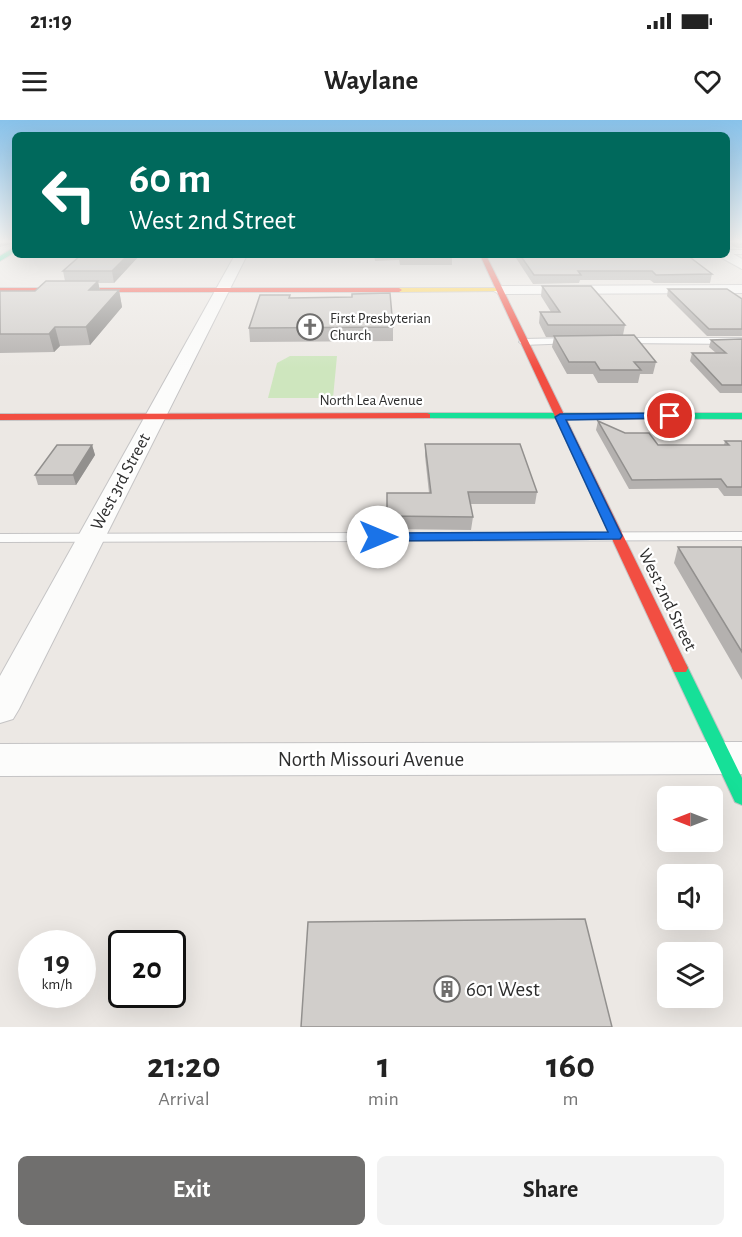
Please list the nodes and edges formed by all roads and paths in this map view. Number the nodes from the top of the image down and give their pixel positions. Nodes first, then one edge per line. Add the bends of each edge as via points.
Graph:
1 (226, 283) edge
2 (496, 283) edge
3 (742, 289) edge
4 (0, 290) edge
5 (223, 290) junction
6 (499, 290) junction
7 (581, 341) edge
8 (604, 341) edge
9 (742, 341) edge
10 (524, 342) junction
11 (742, 416) edge
12 (0, 417) edge
13 (156, 417) junction
14 (560, 417) junction
15 (616, 536) junction
16 (742, 536) edge
17 (0, 538) edge
18 (92, 538) junction
19 (0, 709) edge
20 (733, 758) edge
21 (0, 760) edge
22 (742, 797) edge

1 - 5 street, West 3rd Street
2 - 6 street, West 2nd Street
3 - 6 street
4 - 5 street
5 - 6 street
5 - 13 street, West 3rd Street
6 - 10 street, West 2nd Street
7 - 10 lane
8 - 9 lane
10 - 14 street, West 2nd Street
11 - 14 street, North Lea Avenue
12 - 13 street, North Lea Avenue
13 - 14 street, North Lea Avenue
13 - 18 street, West 3rd Street
14 - 15 street, West 2nd Street
15 - 16 lane
15 - 18 lane
15 - 20 street, West 2nd Street
17 - 18 lane
18 - 19 street, West 3rd Street
20 - 21 street, North Missouri Avenue
20 - 22 street, West 2nd Street

